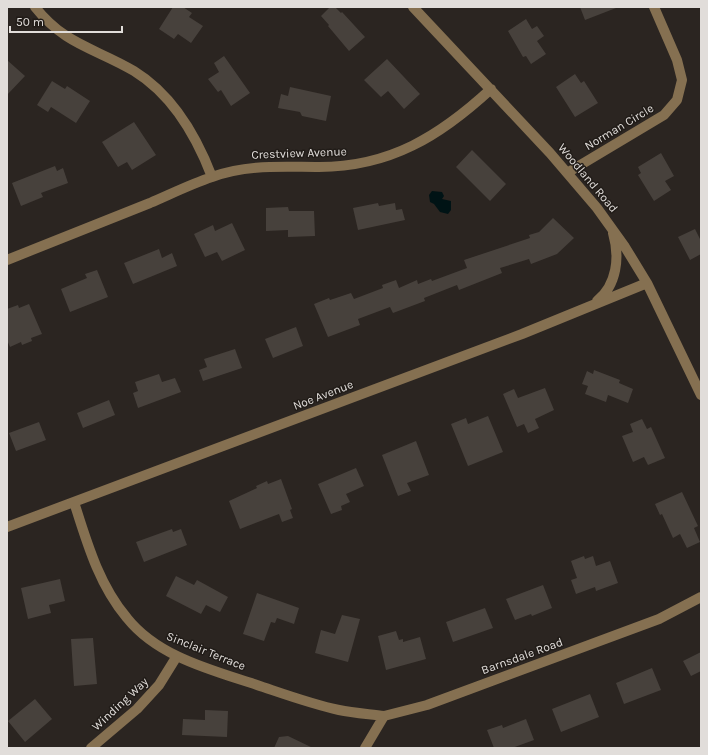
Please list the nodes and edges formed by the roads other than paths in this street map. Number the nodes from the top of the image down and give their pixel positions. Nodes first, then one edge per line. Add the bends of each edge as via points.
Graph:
1 (35, 7) edge
2 (414, 7) edge
3 (654, 7) edge
4 (491, 90) junction
5 (567, 173) junction
6 (212, 177) junction
7 (611, 227) junction
8 (7, 260) edge
9 (647, 283) junction
10 (593, 305) junction
11 (701, 395) edge
12 (74, 502) junction
13 (7, 527) edge
14 (701, 597) edge
15 (177, 656) junction
16 (384, 716) junction
17 (91, 748) edge
18 (365, 748) edge

1 - 6 street via 45,20 68,39 133,70 165,96 195,137
2 - 4 street, Woodland Road
3 - 5 street, Norman Circle via 677,60 682,80 677,100 664,115
4 - 5 street, Woodland Road
4 - 6 street, Crestview Avenue via 445,128 418,144 380,159 320,167 258,166
5 - 7 street, Woodland Road
6 - 8 street, Crestview Avenue
7 - 9 street, Woodland Road
7 - 10 street via 617,256 615,274 602,297
9 - 10 street, Noe Avenue
9 - 11 street, Woodland Road
10 - 12 street, Noe Avenue
12 - 13 street, Noe Avenue
12 - 15 street, Sinclair Terrace via 88,546 119,607 141,633
14 - 16 street, Barnsdale Road via 644,625 427,705
15 - 16 street, Sinclair Terrace via 280,693 332,708
15 - 17 street, Winding Way via 159,685 146,699
16 - 18 street

